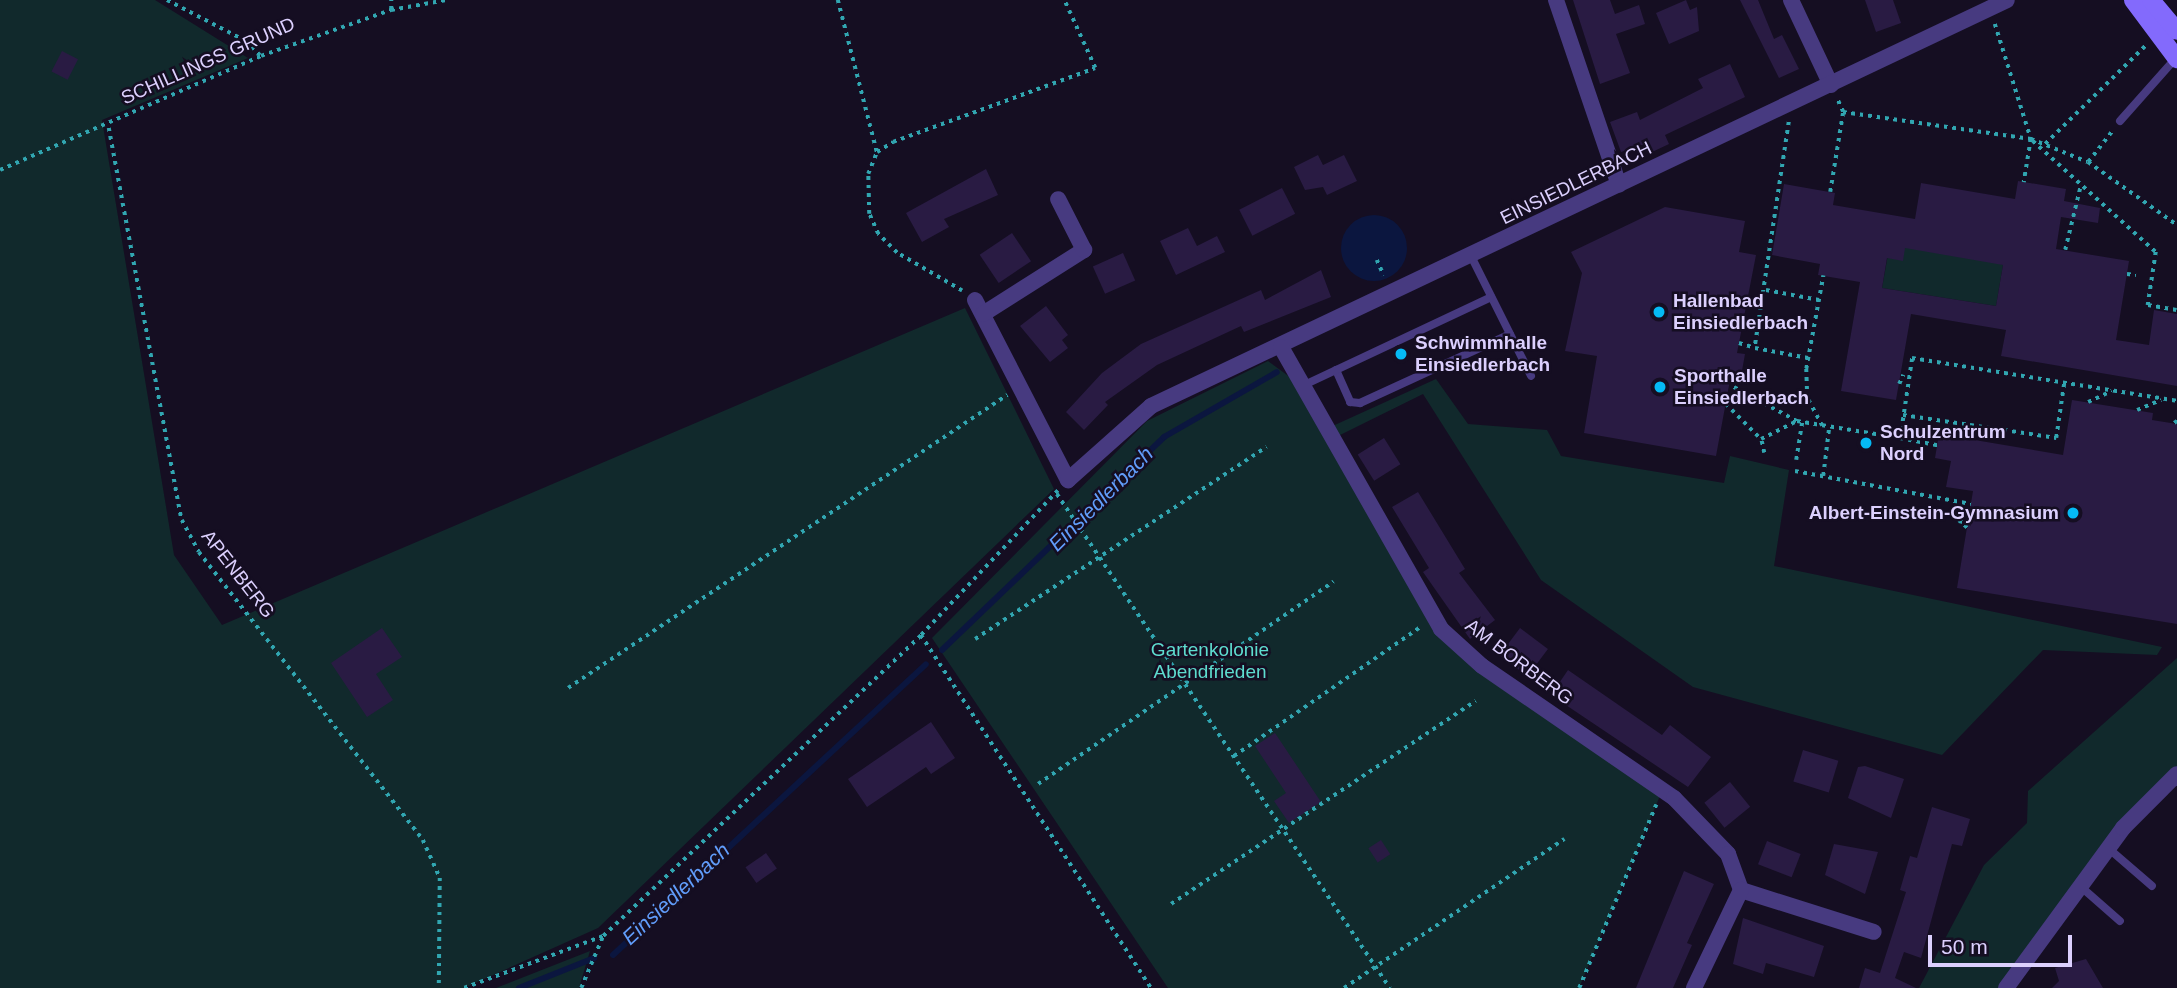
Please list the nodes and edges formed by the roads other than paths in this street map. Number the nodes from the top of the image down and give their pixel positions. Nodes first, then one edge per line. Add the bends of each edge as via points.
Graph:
1 (1556, 0) edge
2 (1791, 0) edge
3 (2007, 0) edge
4 (2133, 0) edge
5 (2151, 0) edge
6 (2177, 31) edge
7 (2176, 59) edge
8 (1830, 85) junction
9 (2120, 121) road end
10 (1619, 186) junction
11 (1058, 199) dead end
12 (1471, 256) junction
13 (1491, 297) junction
14 (1510, 334) junction
15 (1281, 347) junction
16 (1336, 370) junction
17 (1531, 376) dead end
18 (1302, 386) junction
19 (2177, 774) edge
20 (2108, 848) junction
21 (2080, 886) junction
22 (2152, 886) dead end
23 (1741, 890) junction
24 (2120, 921) dead end
25 (1874, 932) dead end
26 (1694, 988) edge
27 (2006, 988) edge

1 - 10 street
2 - 8 street
3 - 8 street, EINSIEDLERBACH
4 - 7 main road
5 - 6 main road
7 - 9 lane
8 - 10 street, EINSIEDLERBACH
10 - 12 street, EINSIEDLERBACH
11 - 15 street, EINSIEDLERBACH via 1084,250 979,307 1068,480 1150,406
12 - 13 lane
12 - 15 street, EINSIEDLERBACH
13 - 14 lane
13 - 16 lane
14 - 16 lane via 1360,403 1350,402
14 - 17 lane
15 - 18 street, AM BORBERG
16 - 18 lane
18 - 23 street, AM BORBERG via 1434,618 1482,666 1662,791 1728,854
19 - 20 street
20 - 21 street
20 - 22 lane
21 - 24 lane
21 - 27 street
23 - 25 street
23 - 26 street

